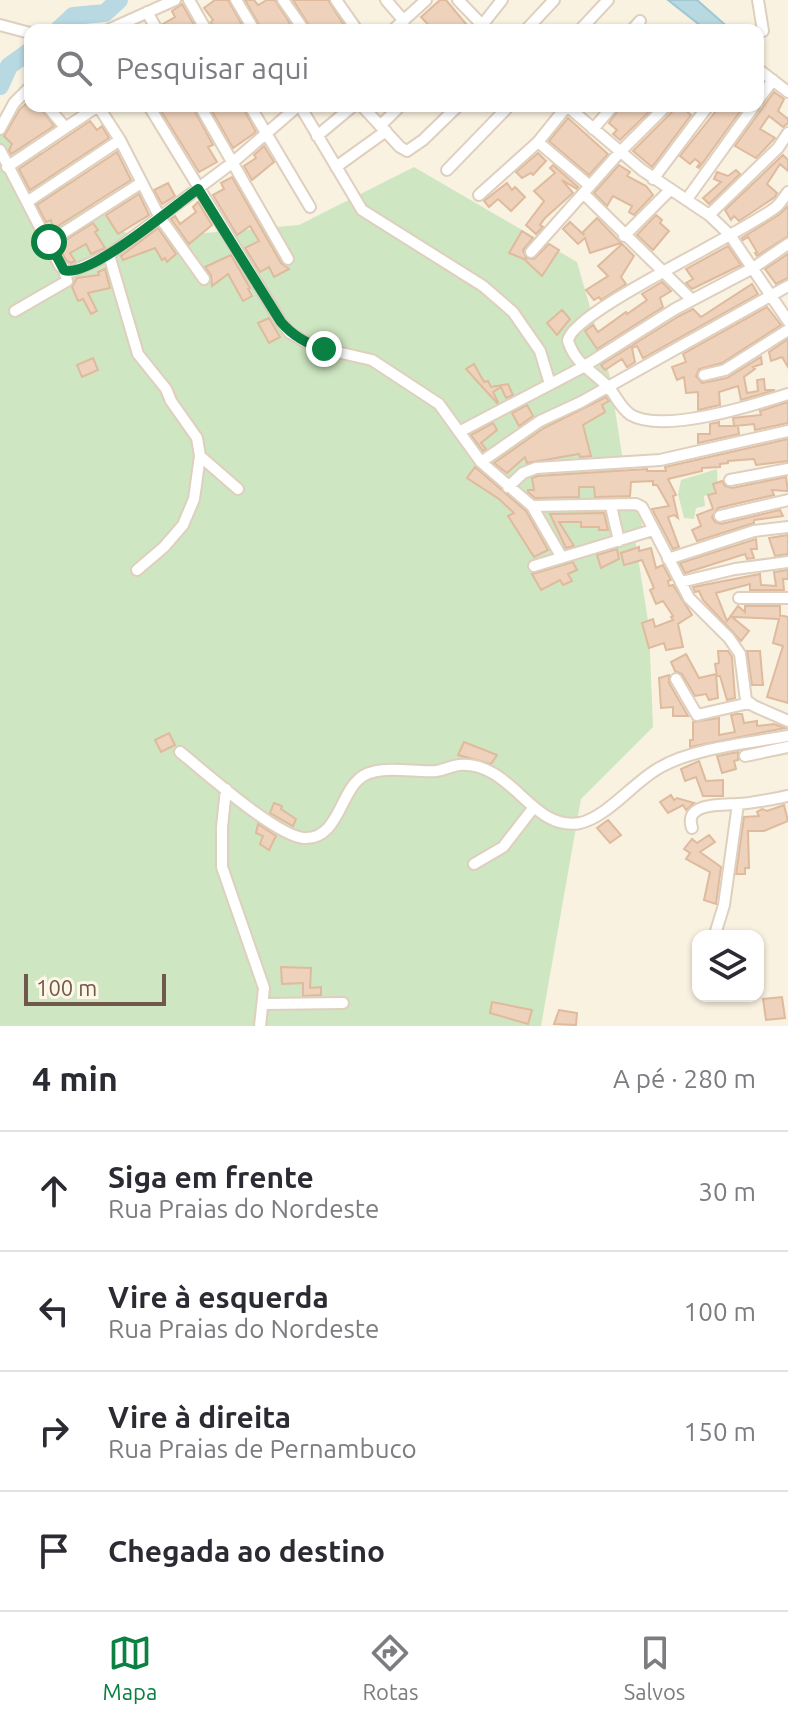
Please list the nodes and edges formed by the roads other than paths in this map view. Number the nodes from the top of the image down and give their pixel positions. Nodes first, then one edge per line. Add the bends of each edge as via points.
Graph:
1 (175, 0) edge
2 (189, 0) edge
3 (236, 0) edge
4 (283, 0) edge
5 (336, 0) edge
6 (386, 0) edge
7 (426, 0) edge
8 (458, 0) edge
9 (502, 0) edge
10 (554, 0) edge
11 (608, 0) edge
12 (758, 0) edge
13 (147, 12) junction
14 (404, 21) junction
15 (640, 21) dead end
16 (121, 24) edge
17 (154, 24) edge
18 (203, 24) edge
19 (250, 24) edge
20 (300, 24) edge
21 (353, 24) edge
22 (400, 24) edge
23 (478, 24) edge
24 (485, 24) edge
25 (532, 24) edge
26 (586, 24) edge
27 (637, 24) edge
28 (762, 24) edge
29 (0, 25) edge
30 (24, 31) edge
31 (764, 73) edge
32 (773, 80) junction
33 (764, 92) edge
34 (788, 92) edge
35 (24, 93) edge
36 (52, 112) edge
37 (88, 112) edge
38 (102, 112) edge
39 (153, 112) edge
40 (203, 112) edge
41 (254, 112) edge
42 (292, 112) edge
43 (303, 112) edge
44 (346, 112) edge
45 (367, 112) edge
46 (396, 112) edge
47 (452, 112) edge
48 (503, 112) edge
49 (562, 112) edge
50 (574, 112) edge
51 (608, 112) edge
52 (660, 112) edge
53 (703, 112) edge
54 (750, 112) edge
55 (64, 126) junction
56 (0, 129) edge
57 (383, 129) junction
58 (593, 129) junction
59 (266, 133) junction
60 (788, 133) edge
61 (317, 136) junction
62 (120, 140) junction
63 (538, 142) junction
64 (0, 150) edge
65 (620, 152) junction
66 (232, 163) junction
67 (7, 167) junction
68 (336, 167) junction
69 (447, 170) dead end
70 (653, 179) junction
71 (141, 183) junction
72 (198, 189) junction
73 (587, 190) junction
74 (670, 190) junction
75 (788, 192) edge
76 (479, 195) dead end
77 (687, 199) junction
78 (27, 202) junction
79 (310, 207) dead end
80 (709, 215) junction
81 (159, 216) junction
82 (730, 235) junction
83 (624, 236) junction
84 (49, 242) junction
85 (788, 244) edge
86 (531, 252) dead end
87 (109, 255) junction
88 (288, 259) dead end
89 (753, 268) junction
90 (64, 270) junction
91 (662, 271) junction
92 (204, 279) dead end
93 (788, 286) edge
94 (773, 297) junction
95 (692, 300) junction
96 (15, 311) dead end
97 (788, 321) edge
98 (788, 330) edge
99 (583, 367) junction
100 (704, 375) dead end
101 (550, 384) junction
102 (608, 387) junction
103 (788, 394) edge
104 (788, 431) edge
105 (459, 432) junction
106 (200, 456) junction
107 (481, 462) junction
108 (788, 469) edge
109 (730, 480) dead end
110 (508, 487) junction
111 (238, 489) dead end
112 (788, 500) edge
113 (532, 506) junction
114 (611, 506) junction
115 (720, 516) dead end
116 (788, 527) edge
117 (653, 530) junction
118 (619, 541) junction
119 (561, 556) junction
120 (668, 559) junction
121 (788, 562) edge
122 (534, 566) dead end
123 (137, 570) dead end
124 (681, 582) junction
125 (739, 598) dead end
126 (788, 598) edge
127 (676, 679) dead end
128 (749, 703) junction
129 (788, 721) edge
130 (788, 736) edge
131 (788, 747) edge
132 (180, 752) dead end
133 (745, 756) dead end
134 (226, 789) junction
135 (788, 796) edge
136 (738, 804) junction
137 (534, 807) junction
138 (692, 828) dead end
139 (474, 864) dead end
140 (716, 930) edge
141 (343, 1003) dead end
142 (264, 1004) junction
143 (260, 1026) edge

1 - 13 street
2 - 18 street
3 - 19 street
4 - 20 street
5 - 21 street
6 - 14 street
7 - 14 street
8 - 23 street
9 - 24 street
10 - 25 street
11 - 26 street
12 - 28 street
13 - 16 street
13 - 17 street
14 - 22 street
15 - 27 street
29 - 30 street
31 - 32 street
32 - 33 street
32 - 34 street
35 - 56 street
36 - 55 street
37 - 55 street
38 - 62 street
39 - 72 street
40 - 66 street
41 - 59 street
42 - 59 street
43 - 61 street
44 - 61 street
45 - 57 street
46 - 57 street
47 - 57 street via 407,151
48 - 69 street
49 - 63 street
50 - 58 street
51 - 58 street
52 - 65 street
53 - 70 street
54 - 77 street
55 - 67 street
57 - 68 street
58 - 65 street
59 - 66 street
59 - 79 street
60 - 80 street
61 - 68 street
62 - 71 street
62 - 78 street
63 - 73 street
63 - 76 street
64 - 67 street
65 - 70 street
65 - 73 street
66 - 72 street
66 - 88 street
67 - 78 street
68 - 101 street via 362,210 483,286 513,312 540,351
70 - 74 street
71 - 81 street
71 - 84 street
72 - 81 street
72 - 105 street via 290,333 390,370 439,404
73 - 83 street
73 - 86 street
74 - 77 street
74 - 83 street
75 - 82 street via 778,206
77 - 80 street
78 - 84 street
80 - 82 street
81 - 87 street
81 - 92 street
82 - 89 street
82 - 91 street
83 - 91 street
84 - 90 street
85 - 89 street
87 - 90 street via 77,271
87 - 106 street via 138,354 197,438
89 - 94 street
89 - 95 street
90 - 96 street via 67,281
91 - 95 street
91 - 99 street via 569,335 569,345
93 - 94 street
94 - 97 street
94 - 102 street
95 - 99 street
98 - 100 street via 725,370
99 - 101 street
99 - 102 street
101 - 105 street
102 - 103 street via 631,414 655,419 710,415
102 - 107 street via 540,421
104 - 110 street via 660,460 536,468
105 - 107 street
106 - 111 street
106 - 123 street via 191,510 183,525
107 - 110 street
108 - 109 street
110 - 113 street
112 - 115 street
113 - 114 street
113 - 119 street
114 - 117 street via 642,507
114 - 118 street
116 - 120 street via 754,531
117 - 118 street
117 - 120 street
118 - 119 street
119 - 122 street
120 - 124 street
121 - 124 street
124 - 128 street via 740,654
125 - 126 street
127 - 128 street via 697,715
128 - 129 street
130 - 137 street via 687,756 660,767 598,815 578,823 548,819
131 - 133 street
132 - 134 street
134 - 137 street via 274,825 302,838 330,827 357,780 372,771 472,765 505,780
134 - 142 street via 222,867 260,974
135 - 136 street
136 - 138 street via 707,805 691,816
136 - 140 street
137 - 139 street via 503,847
141 - 142 street
142 - 143 street

